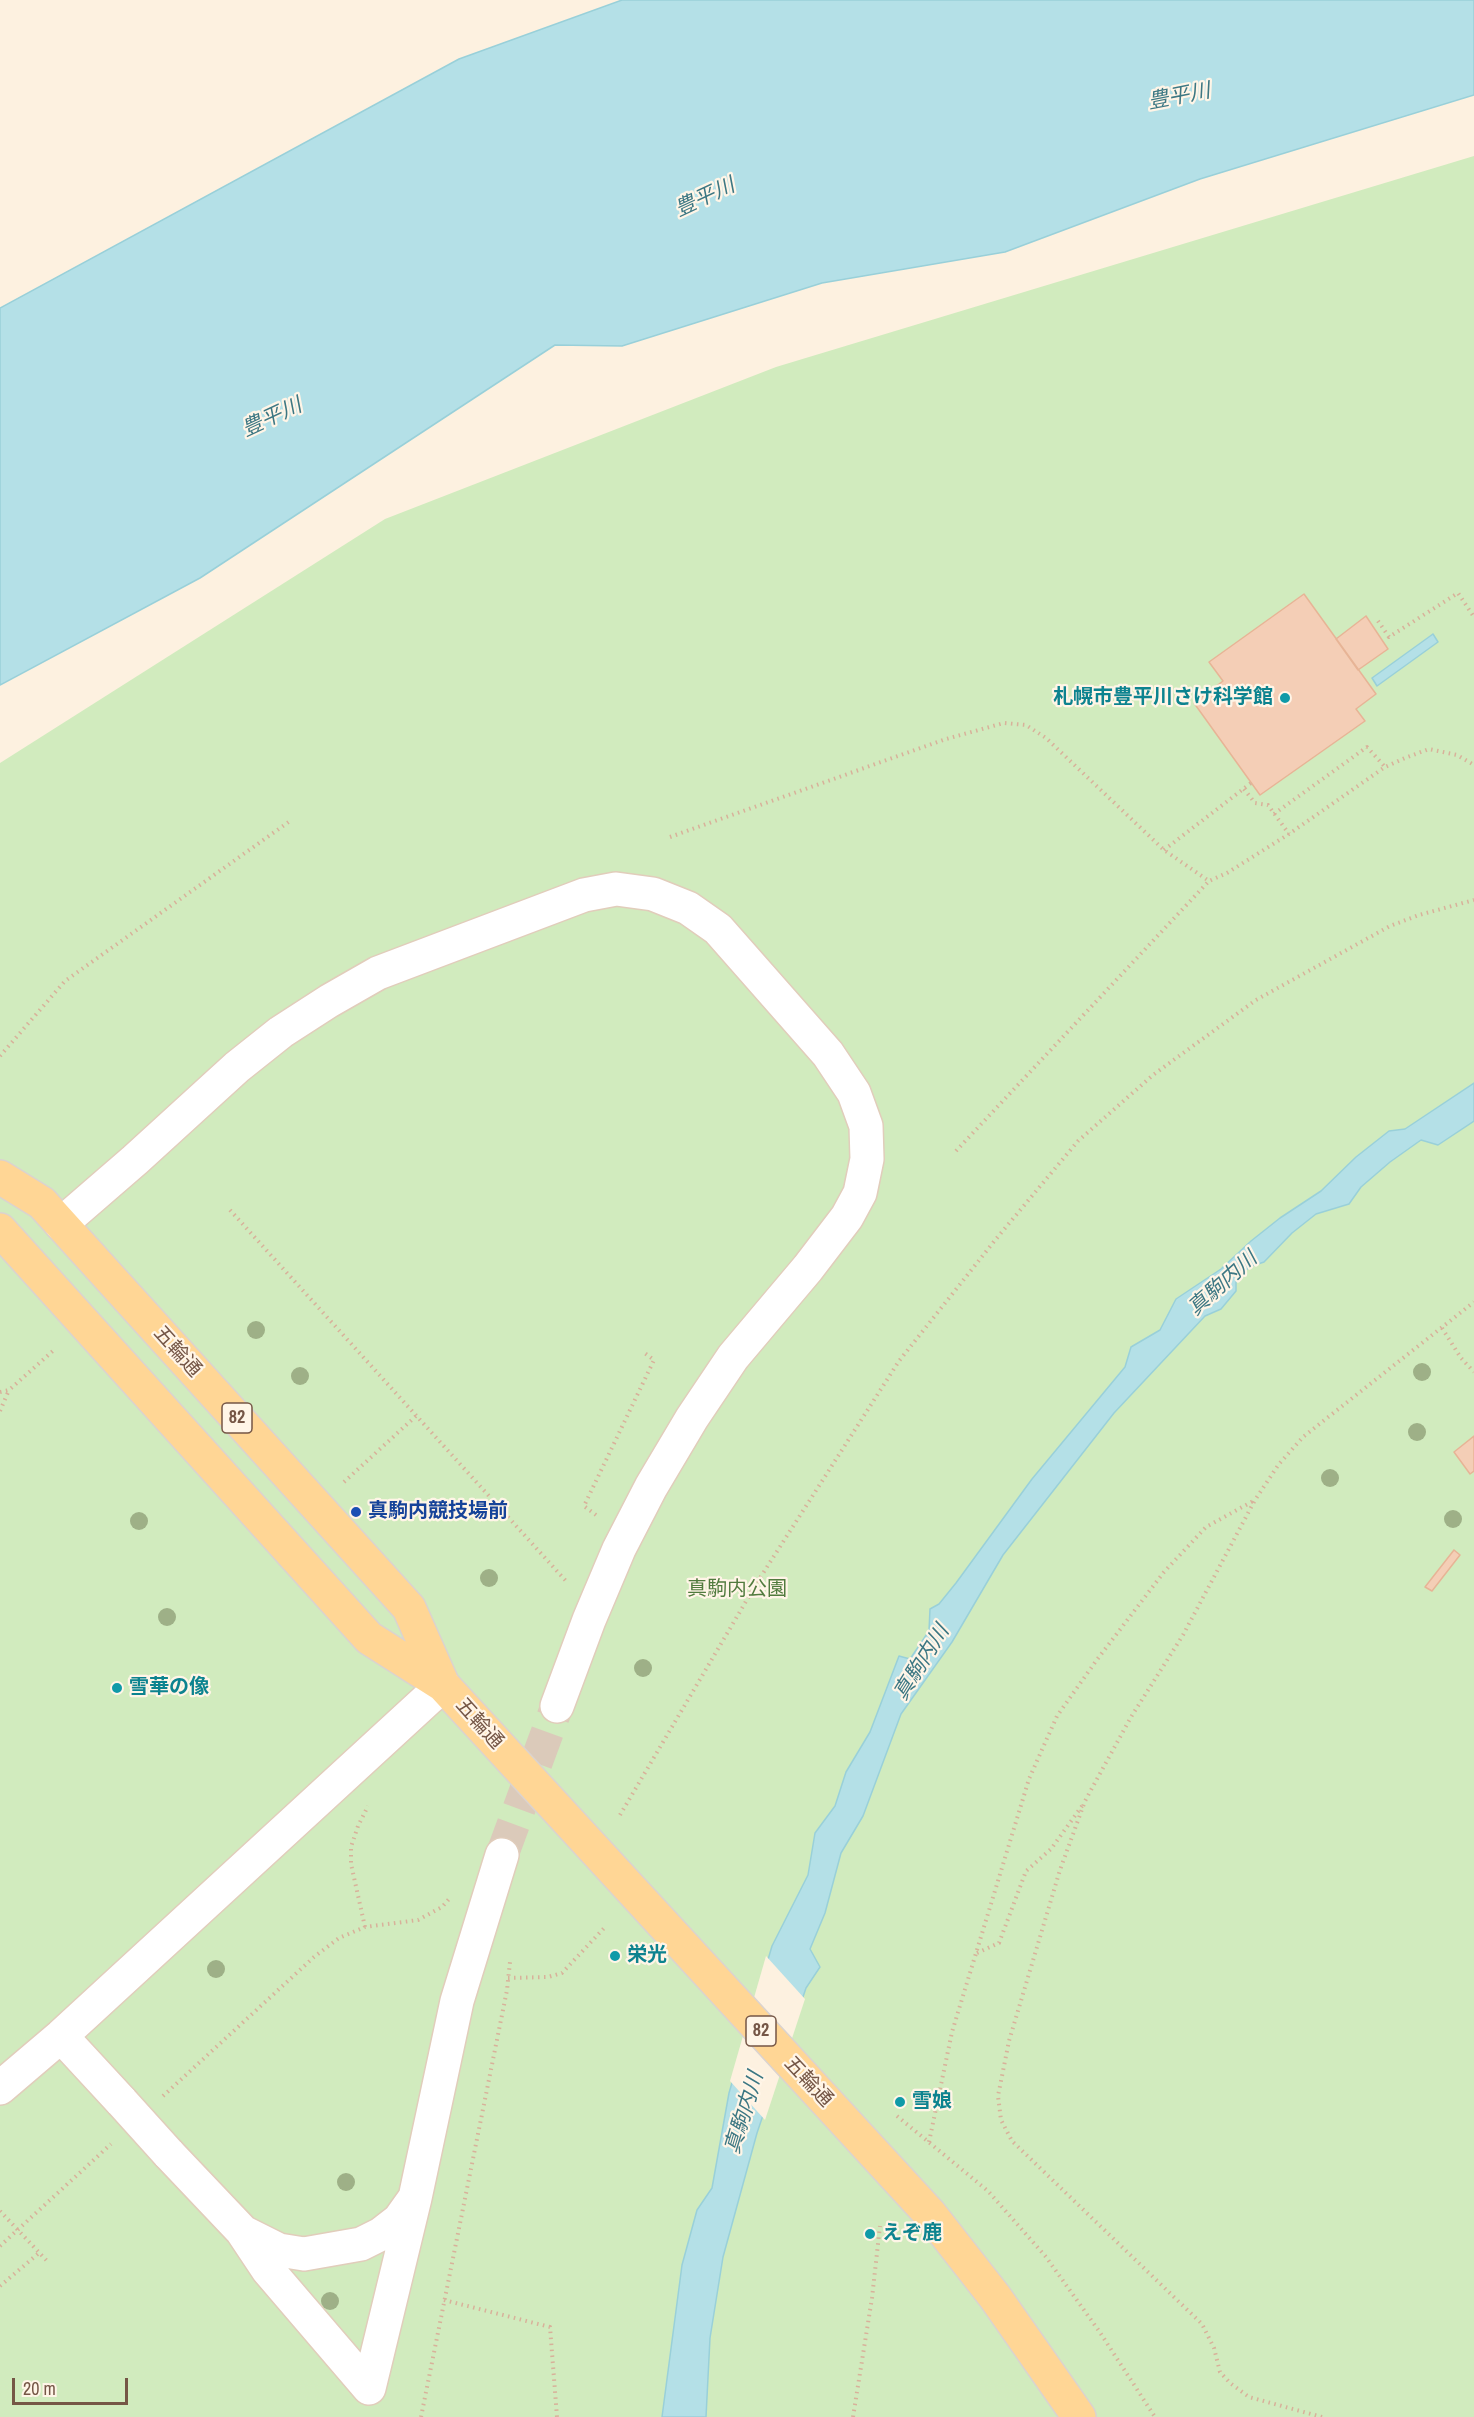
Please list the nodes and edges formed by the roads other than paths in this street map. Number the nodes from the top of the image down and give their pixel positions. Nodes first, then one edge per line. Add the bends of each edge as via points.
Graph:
1 (0, 1177) edge
2 (61, 1224) junction
3 (0, 1230) edge
4 (443, 1685) junction
5 (557, 1706) tunnel mouth
6 (502, 1855) tunnel mouth
7 (61, 2036) junction
8 (0, 2088) edge
9 (416, 2198) junction
10 (242, 2231) junction
11 (1079, 2417) edge

1 - 2 main road, 五輪通 / 82 via 42,1203
2 - 4 main road, 五輪通 / 82 via 409,1608
2 - 5 lane via 237,1067 300,1020 378,973 584,895 616,889 653,894 688,908 718,929 828,1054 854,1093 866,1126 867,1159 860,1193 848,1218 733,1357 657,1477 588,1620
3 - 4 main road, 五輪通 / 82 via 369,1638
4 - 7 lane
4 - 11 main road, 五輪通 / 82 via 930,2214 995,2297
6 - 9 lane via 458,2001
7 - 8 lane
7 - 10 lane, bridge
9 - 10 lane via 399,2220 361,2244 304,2254 279,2250
9 - 10 lane via 369,2388 268,2270

